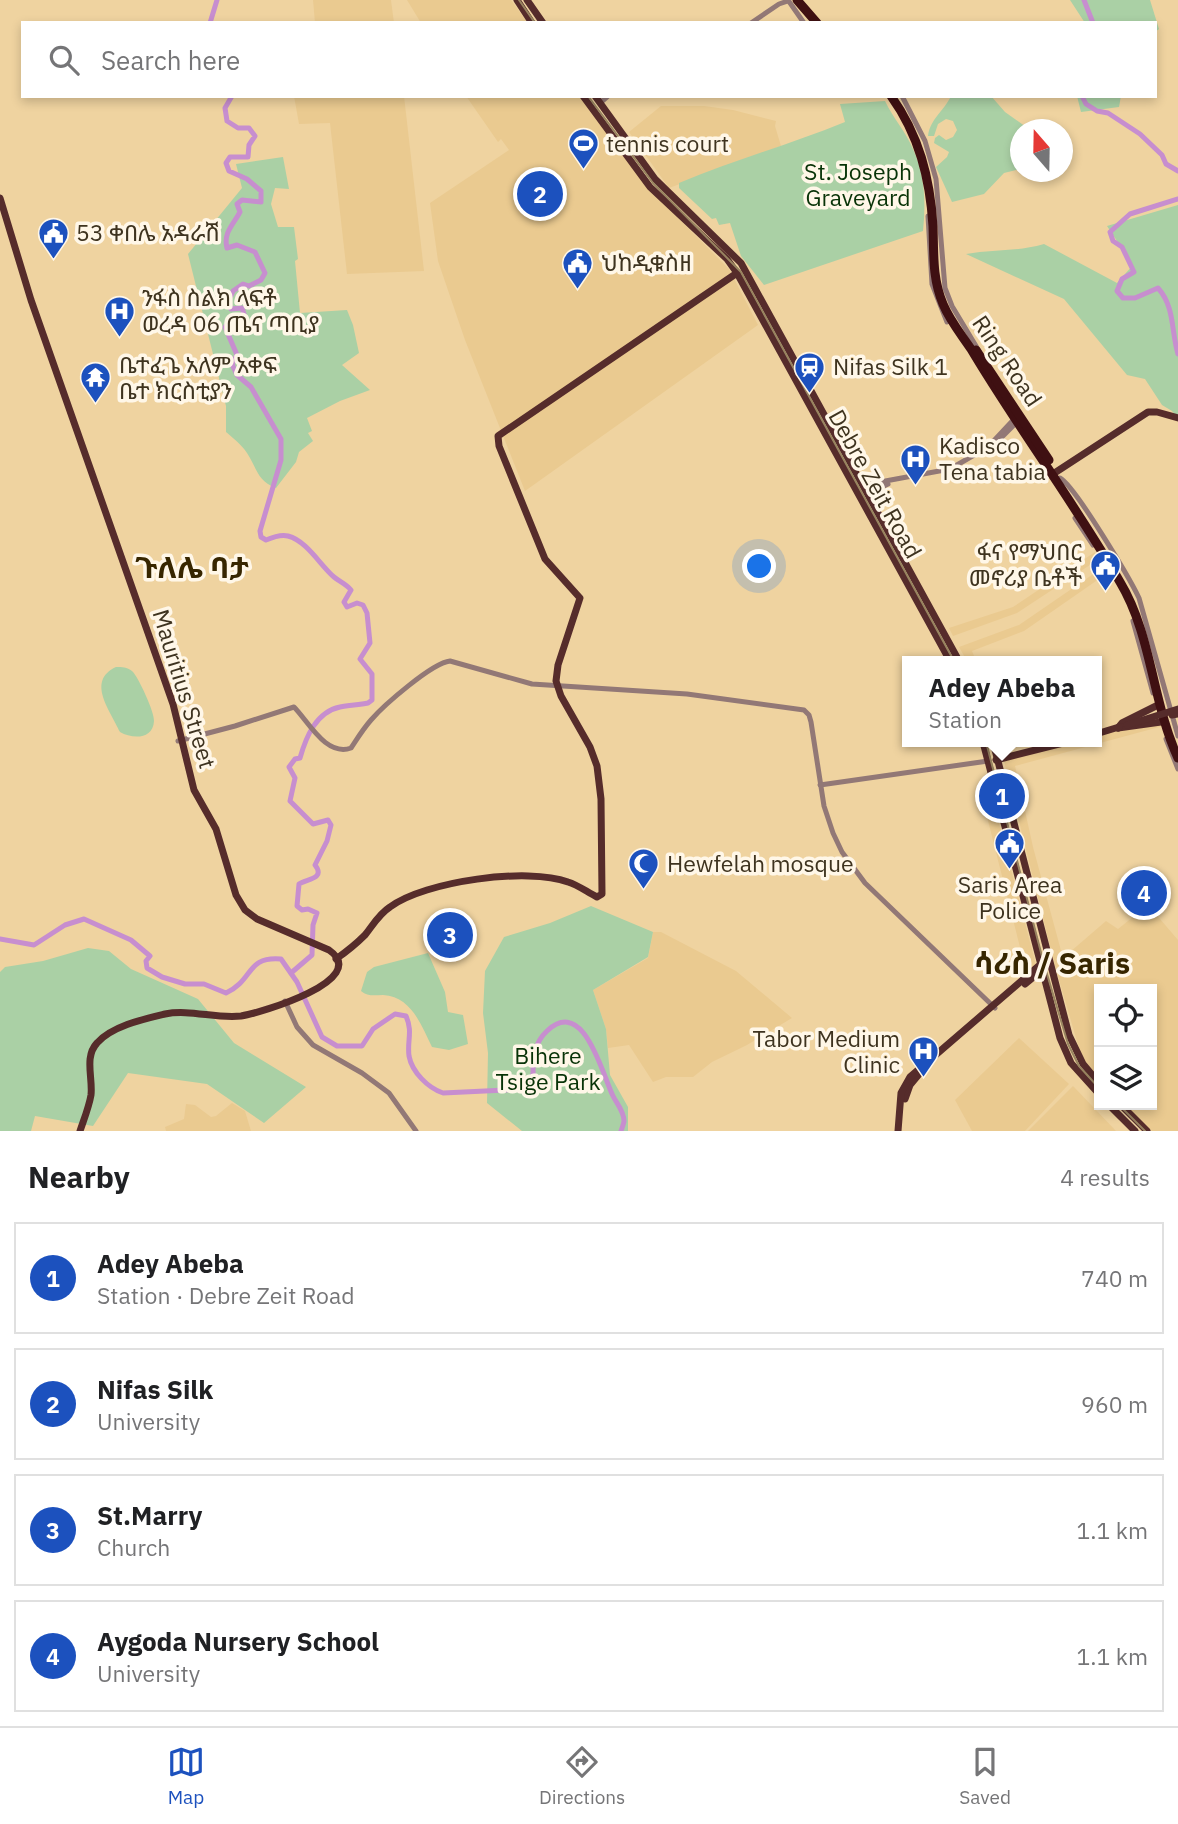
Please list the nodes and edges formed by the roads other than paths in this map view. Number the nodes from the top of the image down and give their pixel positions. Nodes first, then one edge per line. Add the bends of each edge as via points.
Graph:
1 (517, 0) edge
2 (527, 0) edge
3 (779, 0) edge
4 (794, 0) edge
5 (531, 21) edge
6 (541, 21) edge
7 (751, 21) edge
8 (751, 21) edge
9 (803, 21) edge
10 (810, 21) edge
11 (815, 21) edge
12 (821, 21) edge
13 (584, 98) edge
14 (598, 98) edge
15 (890, 98) edge
16 (900, 98) edge
17 (0, 198) edge
18 (0, 210) edge
19 (737, 273) junction
20 (977, 356) junction
21 (1178, 418) edge
22 (1015, 423) junction
23 (858, 475) junction
24 (1058, 477) junction
25 (909, 478) junction
26 (872, 501) junction
27 (947, 656) edge
28 (956, 656) edge
29 (556, 686) junction
30 (1156, 706) junction
31 (1176, 713) edge
32 (1161, 722) junction
33 (1118, 728) junction
34 (1102, 733) edge
35 (1178, 736) edge
36 (180, 740) junction
37 (984, 747) edge
38 (994, 747) edge
39 (1048, 747) edge
40 (1178, 748) edge
41 (995, 751) junction
42 (987, 757) junction
43 (1178, 758) edge
44 (998, 760) junction
45 (1178, 769) edge
46 (820, 785) junction
47 (337, 959) junction
48 (1042, 967) junction
49 (289, 1000) junction
50 (994, 1007) junction
51 (1094, 1077) edge
52 (1094, 1089) edge
53 (1114, 1110) edge
54 (1126, 1110) edge
55 (80, 1131) edge
56 (416, 1131) edge
57 (900, 1131) edge
58 (1135, 1131) edge
59 (1147, 1131) edge

1 - 5 main road
2 - 6 main road
3 - 7 street
4 - 8 street
4 - 9 street
4 - 10 highway
4 - 11 highway
4 - 12 street
13 - 19 main road, Debre Zeit Road via 650,187
14 - 23 main road, Debre Zeit Road via 655,179 741,263
15 - 20 highway, Ring Road via 908,122 926,173 938,291
16 - 20 highway, Ring Road via 930,172 942,290
17 - 36 main road, Mauritius Street via 31,300 173,704
18 - 36 main road, Mauritius Street
19 - 27 main road, Debre Zeit Road
19 - 29 main road via 498,436 545,559 580,598 558,665
20 - 22 highway, Ring Road
20 - 22 highway, Ring Road
21 - 24 main road via 1148,412
22 - 24 highway, Ring Road
22 - 25 street via 990,449 956,470
23 - 25 street via 880,482
23 - 26 main road, Debre Zeit Road
24 - 30 street, Ring Road via 1058,490 1123,594
24 - 31 street via 1079,500 1139,598
24 - 40 highway, Ring Road via 1134,597
24 - 43 highway, Ring Road via 1129,597
25 - 26 street via 884,485
26 - 28 main road, Debre Zeit Road
29 - 36 street via 442,662 383,708 351,748 336,748 314,733 294,707
29 - 46 street via 687,694 804,710 811,722
29 - 47 main road via 597,766 601,896 546,878 462,880 391,905
30 - 32 street, Ring Road
30 - 33 main road
31 - 33 main road, bridge
31 - 35 street
32 - 33 main road
32 - 45 street, Ring Road
33 - 34 main road
36 - 47 main road, Mauritius Street via 191,791 214,831 238,904 257,921 332,951
37 - 42 main road
38 - 41 main road
39 - 44 main road
41 - 42 main road
41 - 44 main road
42 - 44 main road
42 - 46 street
42 - 48 main road
44 - 51 main road via 1069,1035
46 - 50 street via 832,833 856,872
47 - 49 main road via 332,980
48 - 50 main road
48 - 52 main road via 1065,1051
49 - 55 main road via 241,1014 163,1013 104,1034 89,1052 90,1092
49 - 56 street via 298,1027 313,1045 389,1093
50 - 57 main road via 910,1077 901,1093
53 - 58 main road
54 - 59 main road

